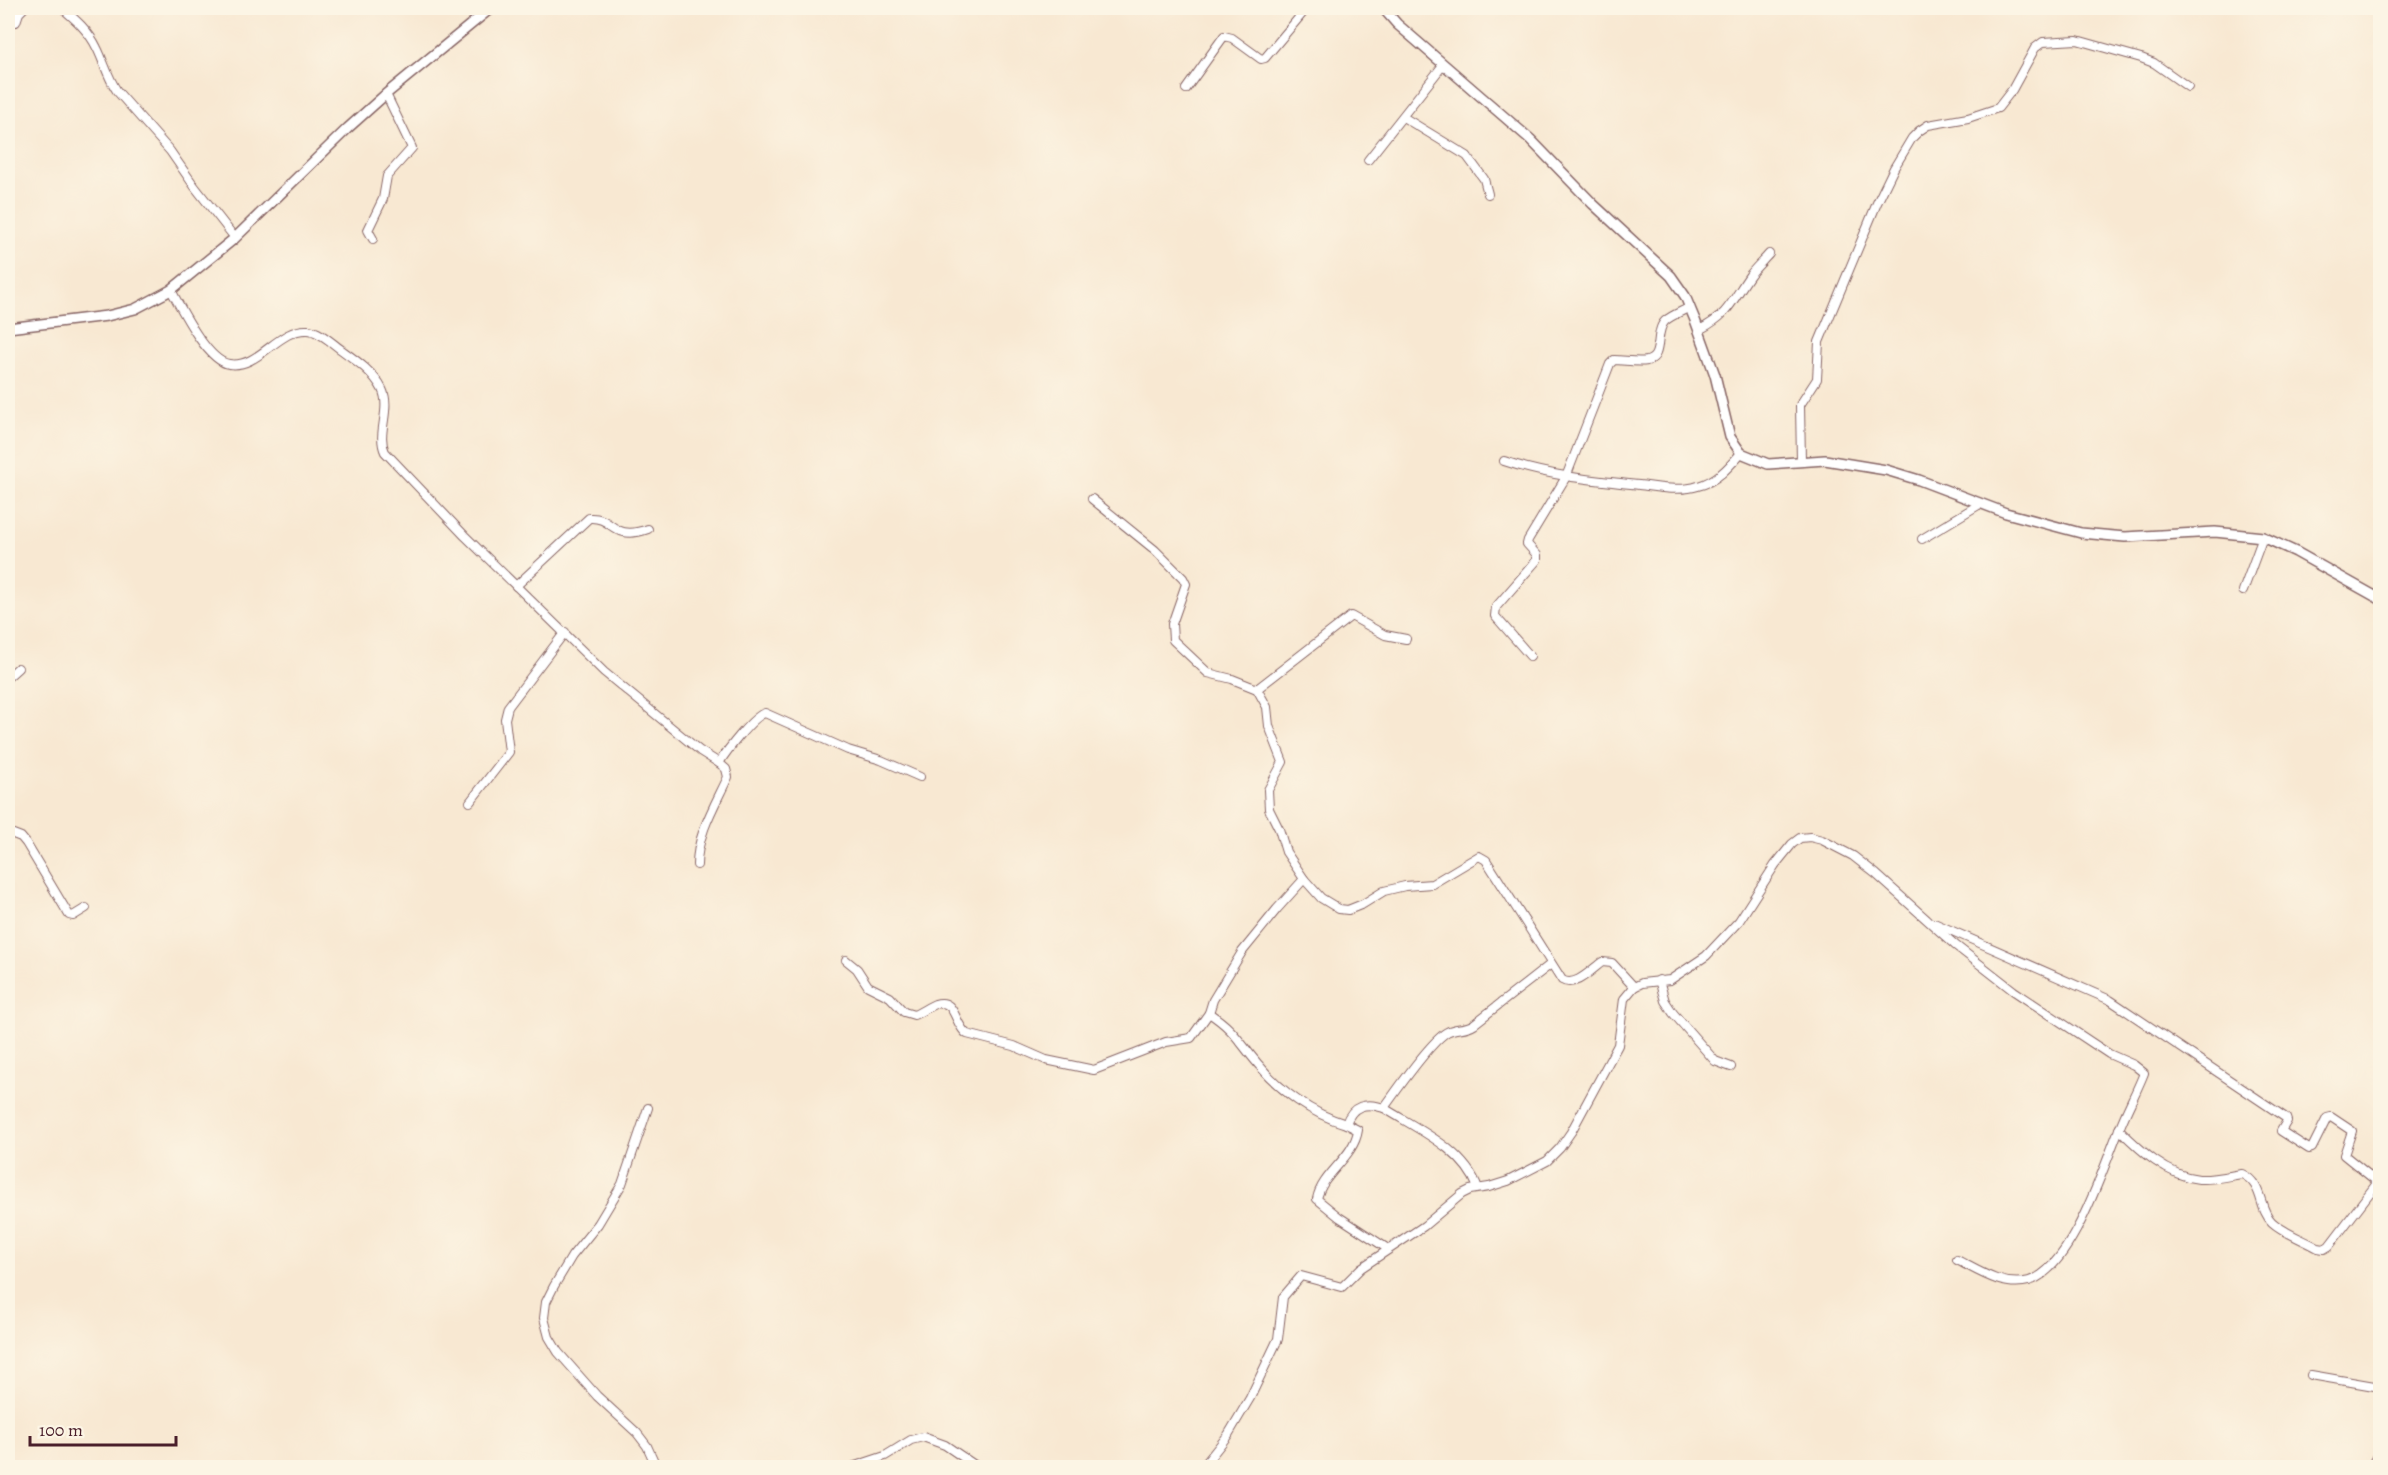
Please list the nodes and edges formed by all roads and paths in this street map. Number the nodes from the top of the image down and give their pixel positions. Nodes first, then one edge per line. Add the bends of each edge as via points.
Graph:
1 (24, 8) edge
2 (62, 8) edge
3 (491, 8) edge
4 (1307, 8) edge
5 (1383, 8) edge
6 (16, 22) dead end
7 (1443, 64) junction
8 (2188, 87) dead end
9 (1186, 89) dead end
10 (386, 94) junction
11 (1403, 117) junction
12 (1368, 160) dead end
13 (1488, 194) dead end
14 (235, 238) junction
15 (373, 239) dead end
16 (1769, 254) dead end
17 (169, 291) junction
18 (1690, 307) junction
19 (8, 328) edge
20 (1699, 330) junction
21 (1741, 453) junction
22 (1504, 460) dead end
23 (1802, 461) junction
24 (1566, 477) junction
25 (1092, 499) dead end
26 (1980, 504) junction
27 (648, 529) dead end
28 (2263, 537) junction
29 (1922, 539) dead end
30 (516, 586) junction
31 (2244, 591) dead end
32 (2380, 599) edge
33 (565, 632) junction
34 (1406, 639) dead end
35 (1530, 656) dead end
36 (18, 668) dead end
37 (8, 677) edge
38 (1257, 689) junction
39 (719, 763) junction
40 (920, 777) dead end
41 (470, 802) dead end
42 (8, 832) edge
43 (697, 865) dead end
44 (1304, 879) junction
45 (86, 908) dead end
46 (1924, 918) junction
47 (846, 960) dead end
48 (1551, 964) junction
49 (1659, 981) junction
50 (1634, 987) junction
51 (1209, 1013) junction
52 (1731, 1067) dead end
53 (648, 1108) dead end
54 (1384, 1108) junction
55 (1346, 1124) junction
56 (2119, 1129) junction
57 (2379, 1183) edge
58 (1478, 1188) junction
59 (1388, 1249) junction
60 (1956, 1260) dead end
61 (2311, 1375) dead end
62 (2380, 1387) edge
63 (2379, 1455) edge
64 (657, 1467) edge
65 (849, 1467) edge
66 (980, 1467) edge
67 (1202, 1467) edge
68 (2370, 1467) edge

1 - 6 street
2 - 14 street via 79,22 96,46 117,91 170,151
3 - 10 street
4 - 9 street via 1261,59 1224,36
5 - 7 street
7 - 11 street
7 - 18 street via 1530,139 1671,276
8 - 23 street via 2141,58 2077,40 2043,42 2035,48 1998,108 1928,125 1919,131 1877,203 1819,342 1817,379 1800,405
10 - 14 street
10 - 15 street via 412,148 387,176 383,199 368,230
11 - 12 street
11 - 13 street via 1467,156 1484,179
14 - 17 street
16 - 20 street via 1730,308
17 - 19 street via 135,309 108,316
17 - 30 street via 202,341 229,364 241,364 292,333 307,330 318,333 374,376 385,396 385,452
18 - 20 street
18 - 24 street via 1665,321 1652,359 1614,360 1610,364
20 - 21 street via 1718,383 1730,436
21 - 23 street via 1768,464
21 - 24 street via 1716,478 1697,487 1668,489
22 - 24 street
23 - 26 street via 1825,460 1895,472
24 - 35 street via 1528,540 1537,560 1494,611
25 - 38 street via 1183,578 1186,584 1172,624 1173,640 1208,673
26 - 28 street via 2081,533 2133,537 2215,532
26 - 29 street
27 - 30 street via 628,534 589,518
28 - 31 street
28 - 32 street
30 - 33 street
33 - 39 street via 604,672
33 - 41 street via 508,707 505,719 509,752
34 - 38 street via 1386,635 1351,616
36 - 37 street
38 - 44 street via 1267,707 1269,726 1283,762 1268,790 1269,809 1286,852
39 - 40 street via 760,714 765,713
39 - 43 street via 728,777 700,842
42 - 45 street via 26,843 69,915
44 - 48 street via 1321,898 1348,910 1384,891 1432,884 1479,856 1486,860
44 - 51 street via 1242,952
46 - 49 street via 1852,856 1822,840 1800,838 1775,865 1724,939 1682,973
46 - 56 street via 2029,1002 2109,1054 2142,1070 2143,1076
46 - 57 street via 2110,1000 2286,1118 2281,1131 2309,1149 2331,1117 2352,1131 2344,1155
47 - 51 street via 868,986 892,999 909,1015 936,1004 948,1004 967,1034 1014,1046 1046,1060 1095,1070 1166,1042 1191,1038
48 - 50 street via 1558,977 1570,984 1602,962 1612,963
48 - 54 street via 1474,1024 1439,1038
49 - 50 street
49 - 52 street via 1673,1013 1715,1061
50 - 58 street via 1624,999 1618,1045 1560,1149 1547,1161 1508,1182
51 - 55 street via 1227,1025 1260,1067 1303,1105
53 - 64 street via 622,1184 554,1286 544,1318 558,1352 637,1433
54 - 55 street via 1360,1105
54 - 58 street via 1444,1146 1466,1166
55 - 59 street via 1358,1130 1355,1141 1317,1199
56 - 57 street via 2150,1156 2184,1176 2248,1177 2270,1219 2318,1248 2330,1246
56 - 60 street via 2093,1197 2057,1262 2044,1274 2030,1281 2003,1282
58 - 59 street via 1462,1194 1424,1226
59 - 67 street via 1342,1287 1305,1276 1298,1278 1283,1296 1278,1339 1250,1398 1228,1435
61 - 62 street
63 - 68 street
65 - 66 street via 885,1456 923,1437 945,1445

